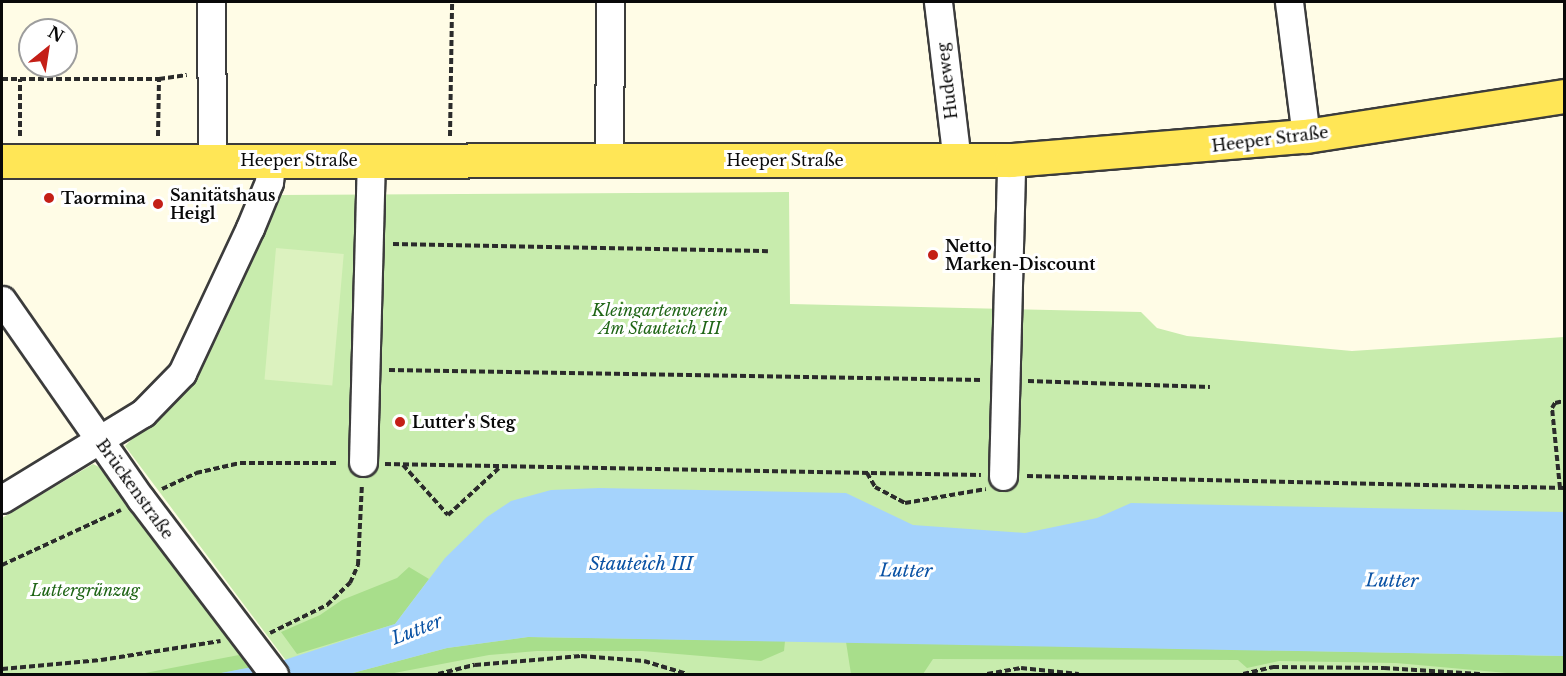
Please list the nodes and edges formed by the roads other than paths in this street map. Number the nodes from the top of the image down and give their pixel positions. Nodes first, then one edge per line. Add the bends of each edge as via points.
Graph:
1 (211, 2) edge
2 (610, 2) edge
3 (938, 2) edge
4 (1288, 2) edge
5 (1564, 96) edge
6 (1306, 136) junction
7 (272, 159) junction
8 (371, 159) junction
9 (212, 160) junction
10 (609, 160) junction
11 (957, 160) junction
12 (1011, 160) junction
13 (11, 161) edge
14 (2, 300) edge
15 (100, 442) junction
16 (363, 462) road end
17 (1003, 476) road end
18 (2, 499) edge
19 (274, 675) edge

1 - 9 street
2 - 10 street
3 - 11 street, Hudeweg
4 - 6 street
5 - 6 main road, Heeper Straße
6 - 12 main road, Heeper Straße
7 - 8 main road, Heeper Straße
7 - 9 main road, Heeper Straße
7 - 15 street via 269,182 254,219 182,373 143,413
8 - 10 main road, Heeper Straße
8 - 16 street
9 - 13 main road, Heeper Straße
10 - 11 main road, Heeper Straße
11 - 12 main road, Heeper Straße
12 - 17 street
14 - 15 street, Brückenstraße
15 - 18 street
15 - 19 street, Brückenstraße

